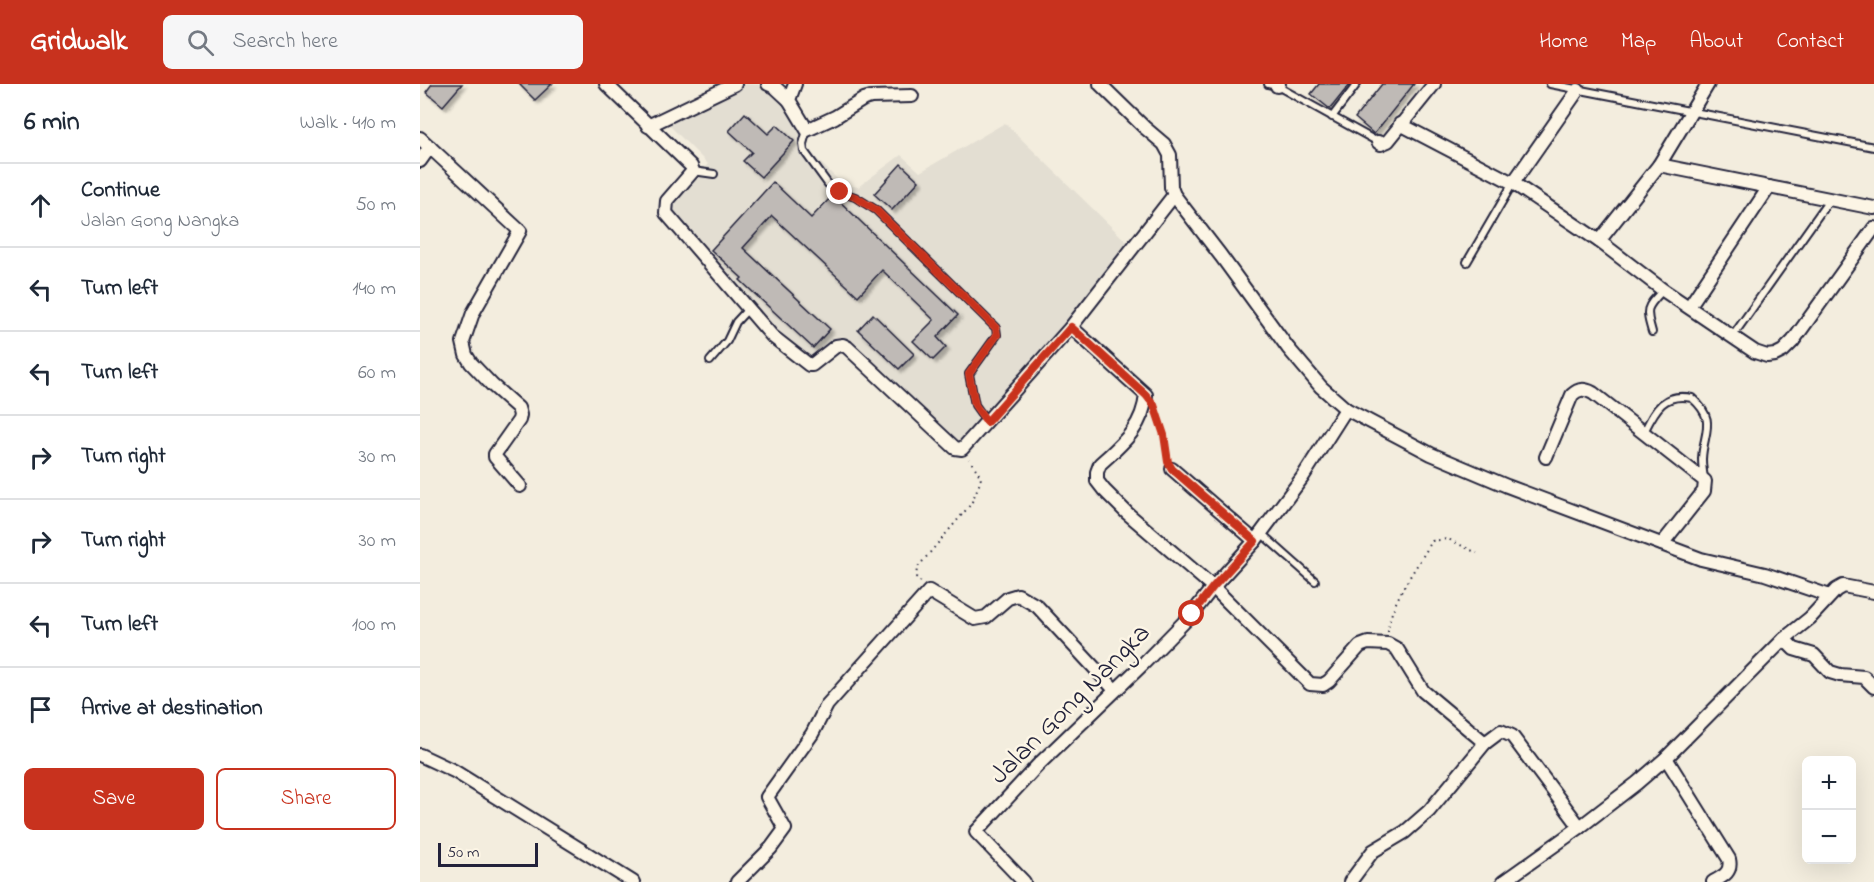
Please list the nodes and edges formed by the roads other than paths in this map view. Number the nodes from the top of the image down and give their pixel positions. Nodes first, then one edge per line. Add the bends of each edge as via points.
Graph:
1 (606, 84) edge
2 (735, 84) edge
3 (768, 84) edge
4 (795, 84) edge
5 (1100, 84) edge
6 (1358, 84) edge
7 (1434, 84) edge
8 (1550, 84) edge
9 (1708, 84) edge
10 (1275, 85) edge
11 (1581, 88) edge
12 (912, 96) dead end
13 (789, 100) junction
14 (1691, 112) junction
15 (1332, 117) junction
16 (1401, 124) junction
17 (648, 126) junction
18 (807, 130) junction
19 (420, 138) edge
20 (1377, 142) joint
21 (430, 147) junction
22 (1874, 147) edge
23 (420, 161) edge
24 (1659, 165) junction
25 (693, 171) junction
26 (714, 174) dead end
27 (1513, 183) junction
28 (1768, 187) junction
29 (1174, 195) junction
30 (1830, 199) junction
31 (1874, 208) edge
32 (1874, 228) edge
33 (1599, 241) junction
34 (1467, 262) dead end
35 (1663, 290) junction
36 (1689, 307) junction
37 (749, 309) junction
38 (1071, 327) junction
39 (1652, 332) dead end
40 (1731, 337) junction
41 (710, 361) dead end
42 (1346, 409) junction
43 (987, 422) junction
44 (1643, 433) junction
45 (1546, 457) dead end
46 (1172, 469) road end
47 (1705, 481) junction
48 (520, 486) dead end
49 (1258, 537) junction
50 (1662, 544) junction
51 (1315, 581) dead end
52 (1213, 587) junction
53 (1874, 592) edge
54 (1830, 596) junction
55 (1784, 639) junction
56 (1874, 687) edge
57 (1115, 690) junction
58 (1485, 743) junction
59 (420, 755) edge
60 (1666, 758) junction
61 (1580, 827) junction
62 (633, 882) edge
63 (737, 882) edge
64 (1024, 882) edge
65 (1350, 882) edge
66 (1503, 882) edge
67 (1713, 882) edge

1 - 17 street
2 - 17 street
3 - 13 street
4 - 13 street
5 - 29 street via 1164,144 1170,155
6 - 15 lane
7 - 16 street
8 - 11 lane
9 - 14 street
10 - 15 lane
11 - 14 lane
11 - 27 street
12 - 18 street via 864,99
13 - 18 street
14 - 22 lane
14 - 24 street
15 - 20 lane
16 - 20 street via 1388,141
16 - 27 street
17 - 25 street
18 - 43 lane via 804,151 828,184 876,210 996,328 997,335 969,374 975,405
19 - 21 street
21 - 23 street
21 - 48 street via 520,231 473,313 463,342 471,363 518,408 519,420 495,457
24 - 28 street
24 - 33 street
25 - 26 lane
25 - 37 street via 667,201 666,213
27 - 33 street
27 - 34 lane
28 - 30 street
28 - 36 street
29 - 38 street
29 - 42 street via 1288,348
30 - 31 street
30 - 40 lane
32 - 40 street via 1783,351 1760,354
33 - 35 street
35 - 36 street
35 - 39 lane via 1647,310
36 - 40 street
37 - 41 lane
37 - 43 street via 772,336 809,365 836,346 847,347 955,448 962,449
38 - 43 street
38 - 52 street via 1146,395 1136,427 1100,464 1097,481 1127,513
42 - 49 street, Jalan Gong Nangka
42 - 50 street via 1431,454
44 - 45 street via 1593,393 1580,390 1572,395
44 - 47 street
44 - 47 lane via 1655,410 1665,401 1672,397 1692,398 1708,425 1702,459
46 - 49 street
47 - 50 street via 1704,491
49 - 51 lane
49 - 52 street, Jalan Gong Nangka
50 - 54 street
52 - 57 street, Jalan Gong Nangka via 1192,614
52 - 58 street via 1310,684 1323,685 1329,681 1360,646 1388,644 1397,649 1423,691
53 - 54 street via 1840,586
54 - 55 street
55 - 56 street via 1794,649 1814,655 1830,672 1861,676
55 - 60 street
57 - 63 street via 1036,606 1018,595 1008,598 986,617 975,619 929,591 827,705 812,734 767,797 785,829
57 - 64 street, Jalan Gong Nangka via 976,832
58 - 61 street via 1501,731 1512,736
58 - 65 street via 1429,811 1405,832 1373,851
59 - 62 street via 454,771
60 - 61 street
60 - 67 street via 1729,859 1726,875
61 - 66 street

